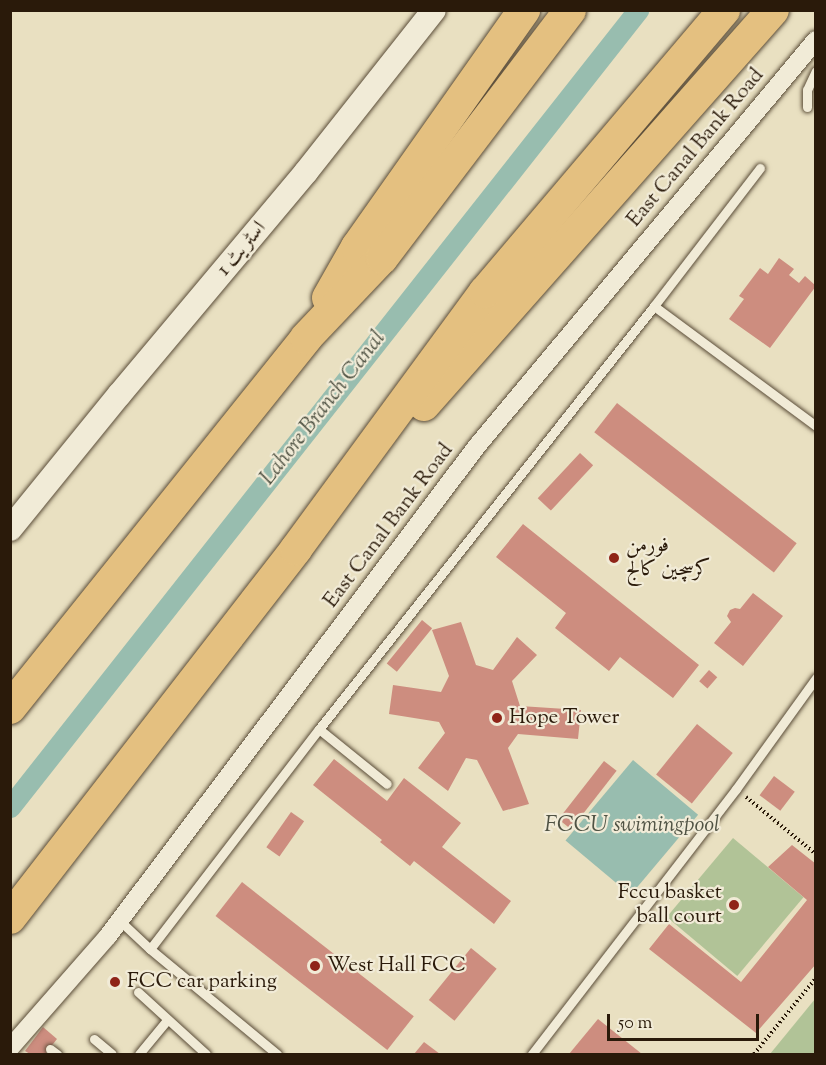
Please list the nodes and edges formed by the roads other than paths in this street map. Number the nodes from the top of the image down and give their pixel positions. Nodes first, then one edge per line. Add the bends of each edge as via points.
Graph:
1 (434, 10) edge
2 (524, 10) edge
3 (570, 10) edge
4 (724, 10) edge
5 (773, 10) edge
6 (816, 40) edge
7 (816, 71) edge
8 (807, 107) dead end
9 (760, 168) dead end
10 (654, 306) junction
11 (306, 338) junction
12 (816, 426) edge
13 (10, 529) edge
14 (296, 549) junction
15 (816, 678) edge
16 (10, 708) edge
17 (319, 729) junction
18 (387, 784) dead end
19 (12, 916) edge
20 (119, 920) junction
21 (150, 950) junction
22 (138, 992) dead end
23 (167, 1020) junction
24 (94, 1040) dead end
25 (10, 1048) edge
26 (111, 1054) edge
27 (139, 1054) edge
28 (206, 1054) edge
29 (277, 1054) edge
30 (532, 1054) edge

1 - 13 street, اسٹریٹ 1 via 306,172
2 - 11 highway via 357,247
3 - 11 highway via 382,258
4 - 14 highway via 485,292
5 - 14 highway
6 - 20 street, East Canal Bank Road via 477,446
7 - 8 lane via 807,90
9 - 10 lane
10 - 12 lane
10 - 17 lane
11 - 16 highway
14 - 19 highway
15 - 30 lane via 736,789
17 - 18 lane
17 - 21 lane
20 - 21 lane
20 - 25 street, East Canal Bank Road via 31,1033
21 - 29 lane
22 - 23 lane
23 - 27 lane
23 - 28 lane
24 - 26 lane

